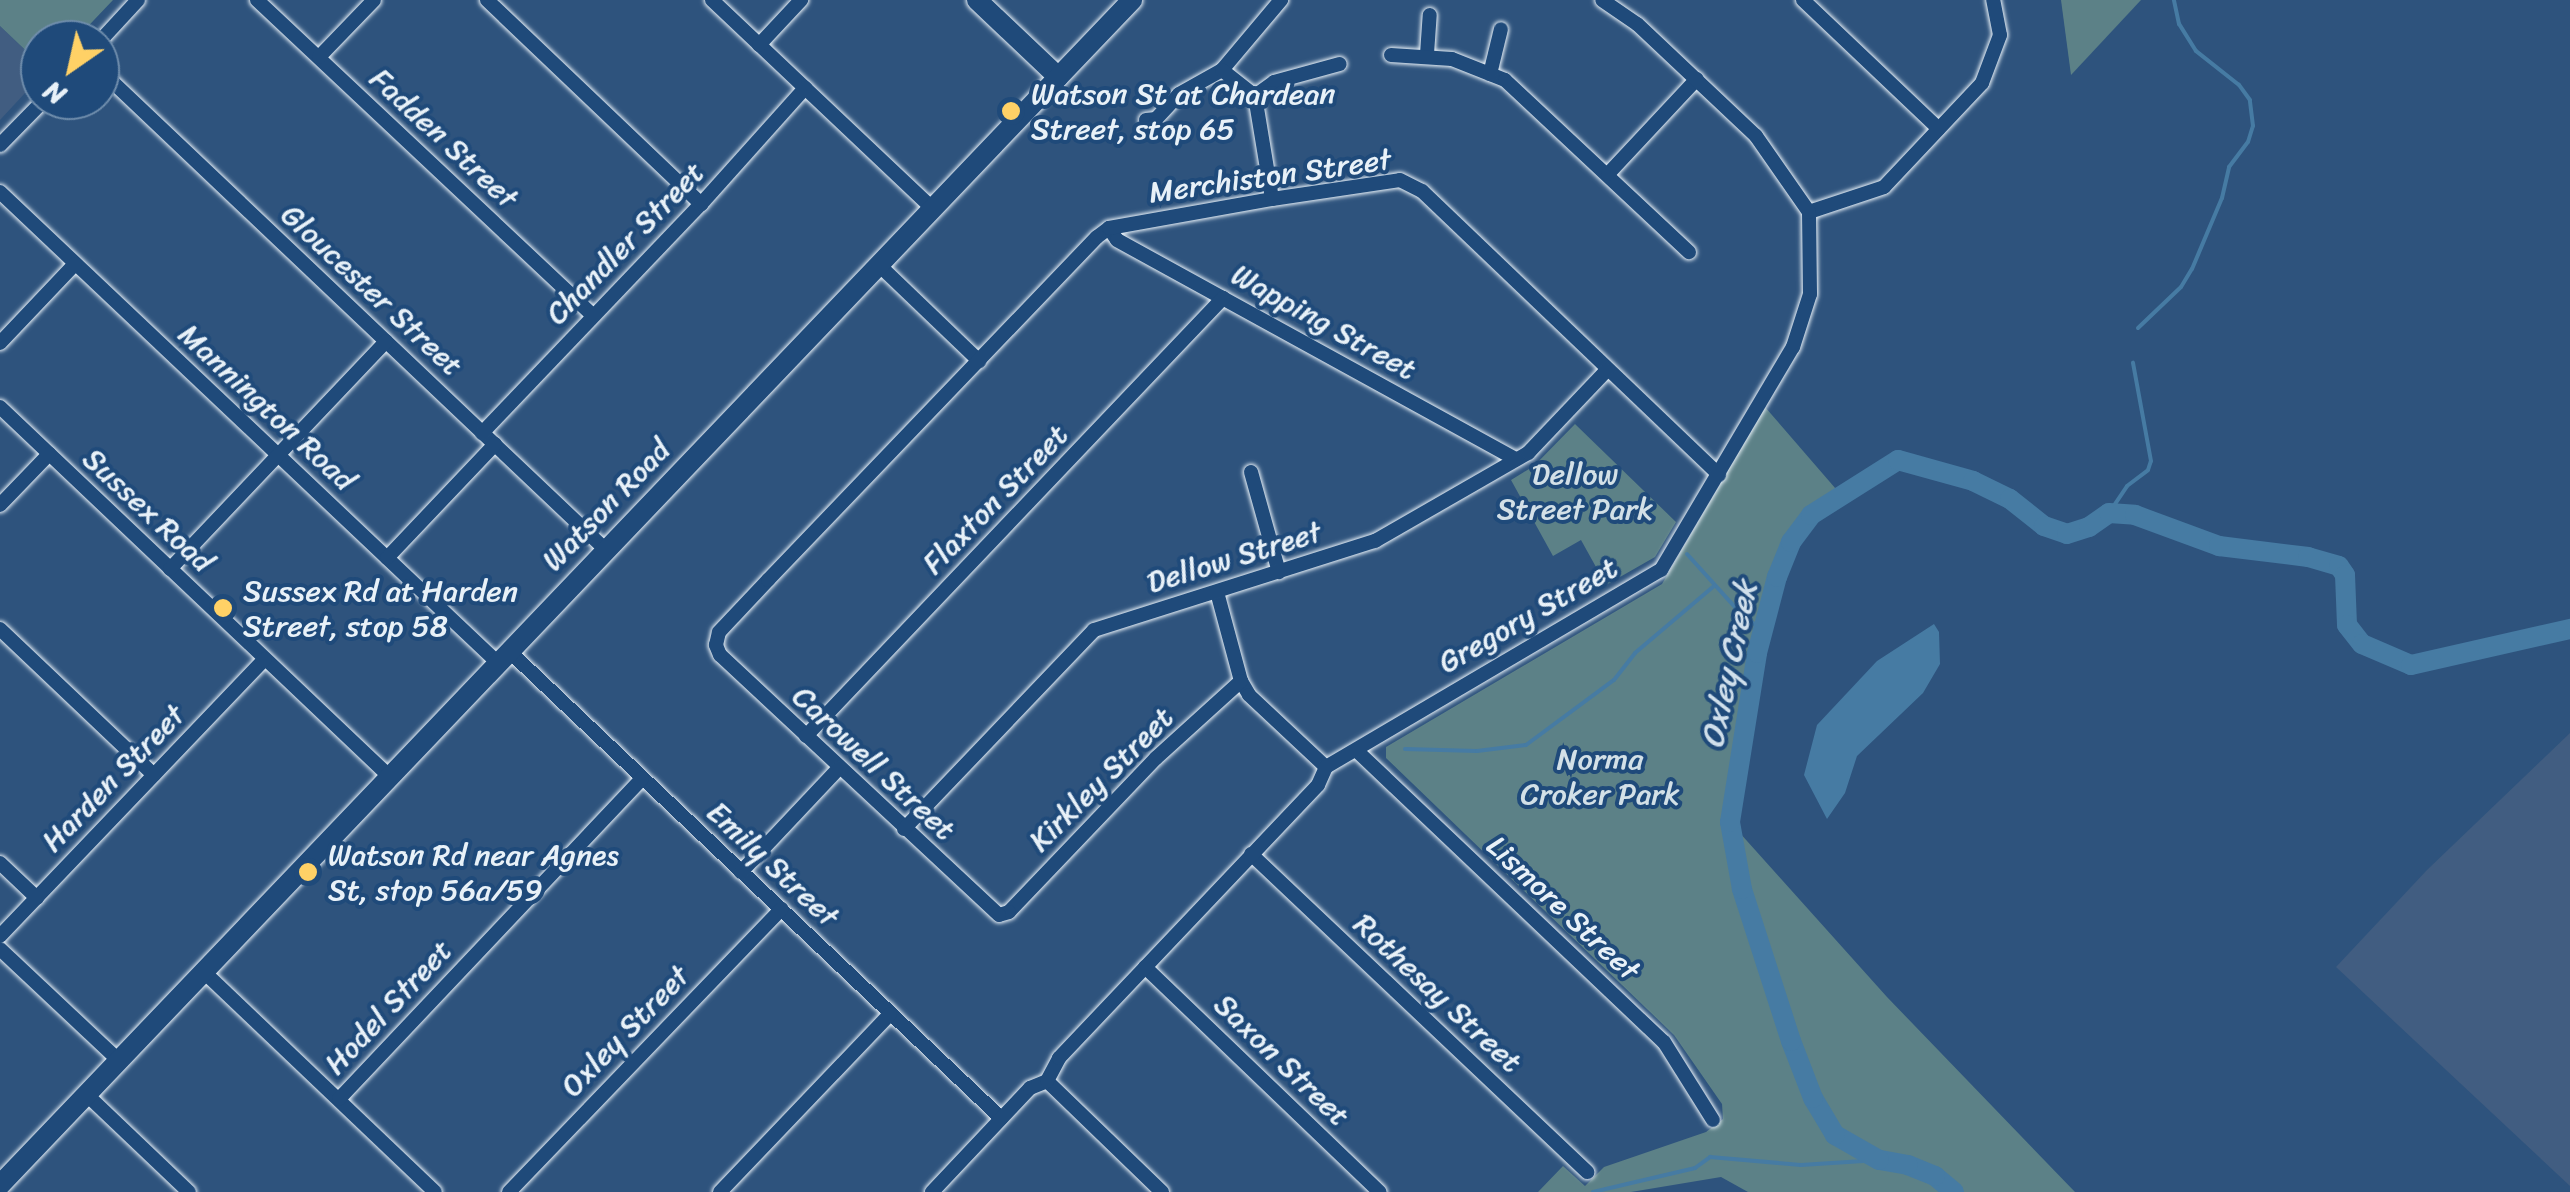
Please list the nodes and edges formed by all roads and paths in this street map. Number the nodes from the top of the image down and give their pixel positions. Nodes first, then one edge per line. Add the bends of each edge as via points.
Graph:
1 (138, 0) edge
2 (258, 0) edge
3 (374, 0) edge
4 (488, 0) edge
5 (712, 0) edge
6 (801, 0) edge
7 (978, 0) edge
8 (1132, 0) edge
9 (1280, 0) edge
10 (1602, 0) edge
11 (1803, 0) edge
12 (1993, 0) edge
13 (1430, 15) dead end
14 (119, 20) edge
15 (1501, 29) dead end
16 (759, 45) junction
17 (1427, 54) junction
18 (1391, 55) dead end
19 (319, 58) junction
20 (1340, 64) dead end
21 (1222, 70) junction
22 (1490, 74) junction
23 (1058, 77) junction
24 (1697, 79) junction
25 (804, 88) junction
26 (120, 89) edge
27 (1255, 96) junction
28 (24, 120) edge
29 (1146, 120) dead end
30 (1939, 129) junction
31 (0, 145) edge
32 (1608, 174) junction
33 (0, 192) edge
34 (1272, 199) junction
35 (702, 204) junction
36 (932, 208) junction
37 (1809, 212) junction
38 (1109, 228) junction
39 (1689, 252) dead end
40 (74, 264) junction
41 (879, 265) junction
42 (1223, 298) junction
43 (593, 316) junction
44 (386, 341) junction
45 (0, 342) edge
46 (979, 361) junction
47 (1607, 370) junction
48 (0, 407) edge
49 (482, 432) junction
50 (495, 444) junction
51 (49, 454) junction
52 (278, 455) junction
53 (1516, 460) junction
54 (1251, 472) dead end
55 (1719, 475) junction
56 (0, 505) edge
57 (605, 549) junction
58 (387, 558) junction
59 (170, 569) junction
60 (1279, 572) junction
61 (1217, 592) junction
62 (0, 629) edge
63 (502, 656) junction
64 (265, 658) junction
65 (1241, 681) junction
66 (806, 736) junction
67 (1357, 751) junction
68 (1326, 767) junction
69 (839, 768) junction
70 (154, 775) junction
71 (388, 776) junction
72 (642, 779) junction
73 (904, 829) junction
74 (1252, 854) junction
75 (0, 863) edge
76 (741, 872) junction
77 (37, 898) junction
78 (781, 909) junction
79 (999, 916) joint
80 (0, 936) edge
81 (0, 949) edge
82 (1145, 967) junction
83 (203, 972) junction
84 (890, 1014) junction
85 (118, 1060) junction
86 (1047, 1082) junction
87 (86, 1094) junction
88 (339, 1099) junction
89 (1001, 1118) junction
90 (1714, 1120) dead end
91 (1587, 1172) dead end
92 (0, 1184) edge
93 (939, 1190) edge
94 (190, 1192) edge
95 (435, 1192) edge
96 (509, 1192) edge
97 (720, 1192) edge
98 (1162, 1192) edge
99 (1380, 1192) edge

1 - 14 street
2 - 19 street, Fadden Street
3 - 19 street
4 - 35 street
5 - 16 street
6 - 16 street
7 - 23 street
8 - 23 street, Watson Road
9 - 21 street
10 - 24 street
11 - 30 street
12 - 30 street via 2000,35 1994,58 1982,83
13 - 17 street
15 - 22 street
16 - 25 street
17 - 18 street
17 - 22 street
19 - 43 street, Fadden Street
20 - 27 street via 1274,82
21 - 27 street
21 - 29 street
22 - 32 street via 1531,101
23 - 36 street, Watson Road
24 - 32 street
24 - 37 street via 1756,136
25 - 35 street, Chandler Street
25 - 36 street
26 - 44 street, Gloucester Street
27 - 34 street
28 - 31 street
30 - 37 street via 1884,186
32 - 39 street
33 - 40 street, Mannington Road
34 - 38 street, Merchiston Street
34 - 47 street, Merchiston Street via 1400,180 1412,186
35 - 43 street, Chandler Street
36 - 41 street, Watson Road
37 - 55 street, Gregory Street via 1810,294 1803,322
38 - 42 street, Wapping Street via 1118,240
38 - 46 street
40 - 45 street
40 - 52 street, Mannington Road
41 - 46 street
41 - 57 street, Watson Road
42 - 53 street, Wapping Street
42 - 66 street, Flaxton Street
43 - 49 street, Chandler Street
44 - 49 street, Gloucester Street
44 - 52 street
46 - 66 street, Carowell Street via 720,632 720,655
47 - 53 street, Dellow Street
47 - 55 street, Merchiston Street
48 - 51 street, Sussex Road
49 - 50 street, Gloucester Street
50 - 57 street, Gloucester Street
50 - 58 street
51 - 56 street
51 - 59 street, Sussex Road
52 - 58 street, Mannington Road
52 - 59 street
53 - 60 street, Dellow Street via 1375,541
54 - 60 street
55 - 67 street, Gregory Street via 1661,570
57 - 63 street, Watson Road
58 - 63 street, Mannington Road
59 - 64 street, Sussex Road
60 - 61 street, Dellow Street
61 - 65 street
61 - 73 street, Dellow Street via 1094,630
62 - 70 street
63 - 71 street, Watson Road
63 - 72 street, Emily Street
64 - 70 street, Harden Street
64 - 71 street, Sussex Road
65 - 68 street
65 - 79 street, Kirkley Street
66 - 69 street, Carowell Street
67 - 68 street, Gregory Street
67 - 90 street, Lismore Street via 1664,1042
68 - 74 street, Gregory Street via 1318,785
69 - 73 street, Carowell Street
69 - 76 street
70 - 77 street, Harden Street
71 - 83 street, Watson Road
72 - 76 street, Emily Street
72 - 88 street, Hodel Street
73 - 79 street, Carowell Street
74 - 82 street, Gregory Street
74 - 91 street, Rothesay Street
75 - 77 street
76 - 78 street, Emily Street
77 - 80 street, Harden Street
78 - 84 street, Emily Street
78 - 96 street, Oxley Street
81 - 85 street
82 - 86 street, Gregory Street via 1059,1058
82 - 99 street, Saxon Street
83 - 85 street, Watson Road
83 - 88 street
84 - 89 street, Emily Street
84 - 97 street
85 - 87 street, Watson Road
86 - 89 street, Gregory Street via 1030,1088
86 - 98 street
87 - 92 street, Watson Road
87 - 94 street
88 - 95 street
89 - 93 street, Gregory Street

